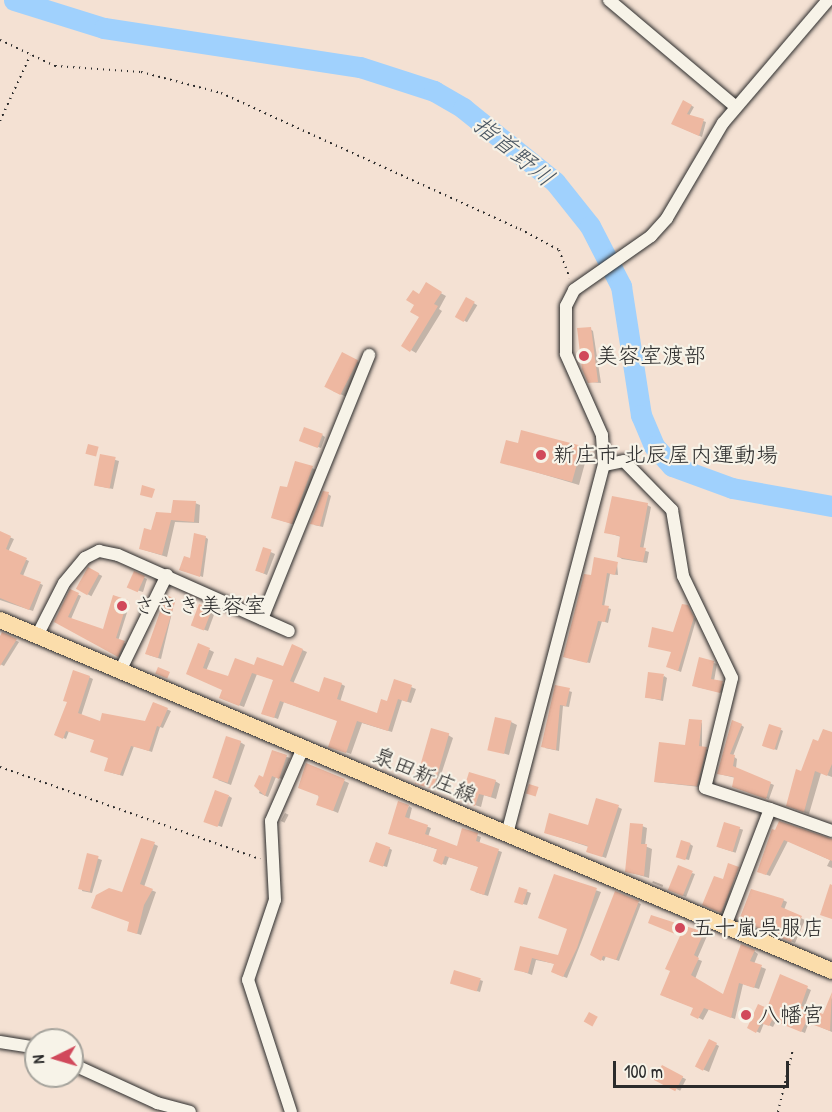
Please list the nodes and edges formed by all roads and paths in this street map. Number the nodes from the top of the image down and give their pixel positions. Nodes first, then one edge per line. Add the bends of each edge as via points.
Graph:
1 (609, 0) edge
2 (825, 5) edge
3 (0, 40) edge
4 (30, 56) junction
5 (736, 107) junction
6 (0, 121) edge
7 (574, 290) junction
8 (369, 355) dead end
9 (604, 465) junction
10 (166, 575) junction
11 (262, 619) junction
12 (0, 620) edge
13 (290, 631) dead end
14 (37, 636) junction
15 (120, 671) junction
16 (303, 748) junction
17 (0, 767) edge
18 (770, 809) junction
19 (832, 831) edge
20 (507, 834) junction
21 (272, 863) junction
22 (725, 927) junction
23 (832, 971) edge
24 (0, 1042) edge
25 (24, 1046) edge
26 (793, 1049) dead end
27 (84, 1070) edge
28 (190, 1112) edge
29 (291, 1112) edge
30 (778, 1112) edge

1 - 5 street
2 - 5 street
3 - 4 path
4 - 6 path
4 - 7 path via 55,66 141,72 222,93 559,250
5 - 7 street via 667,218 651,236
7 - 9 street via 566,306 566,354 602,435
8 - 11 street
9 - 18 street via 624,461 672,510 683,576 732,678 705,788
9 - 20 street
10 - 11 street
10 - 14 street via 99,551 85,558 64,583
10 - 15 street
11 - 13 street
12 - 14 main road, 泉田新庄線
14 - 15 main road, 泉田新庄線
15 - 16 main road, 泉田新庄線
16 - 20 main road, 泉田新庄線
16 - 21 street via 271,821
17 - 21 path
18 - 19 street
18 - 22 street
20 - 22 main road, 泉田新庄線
21 - 29 street via 275,900 248,980
22 - 23 main road, 泉田新庄線
24 - 25 street
26 - 30 path
27 - 28 street via 157,1103

